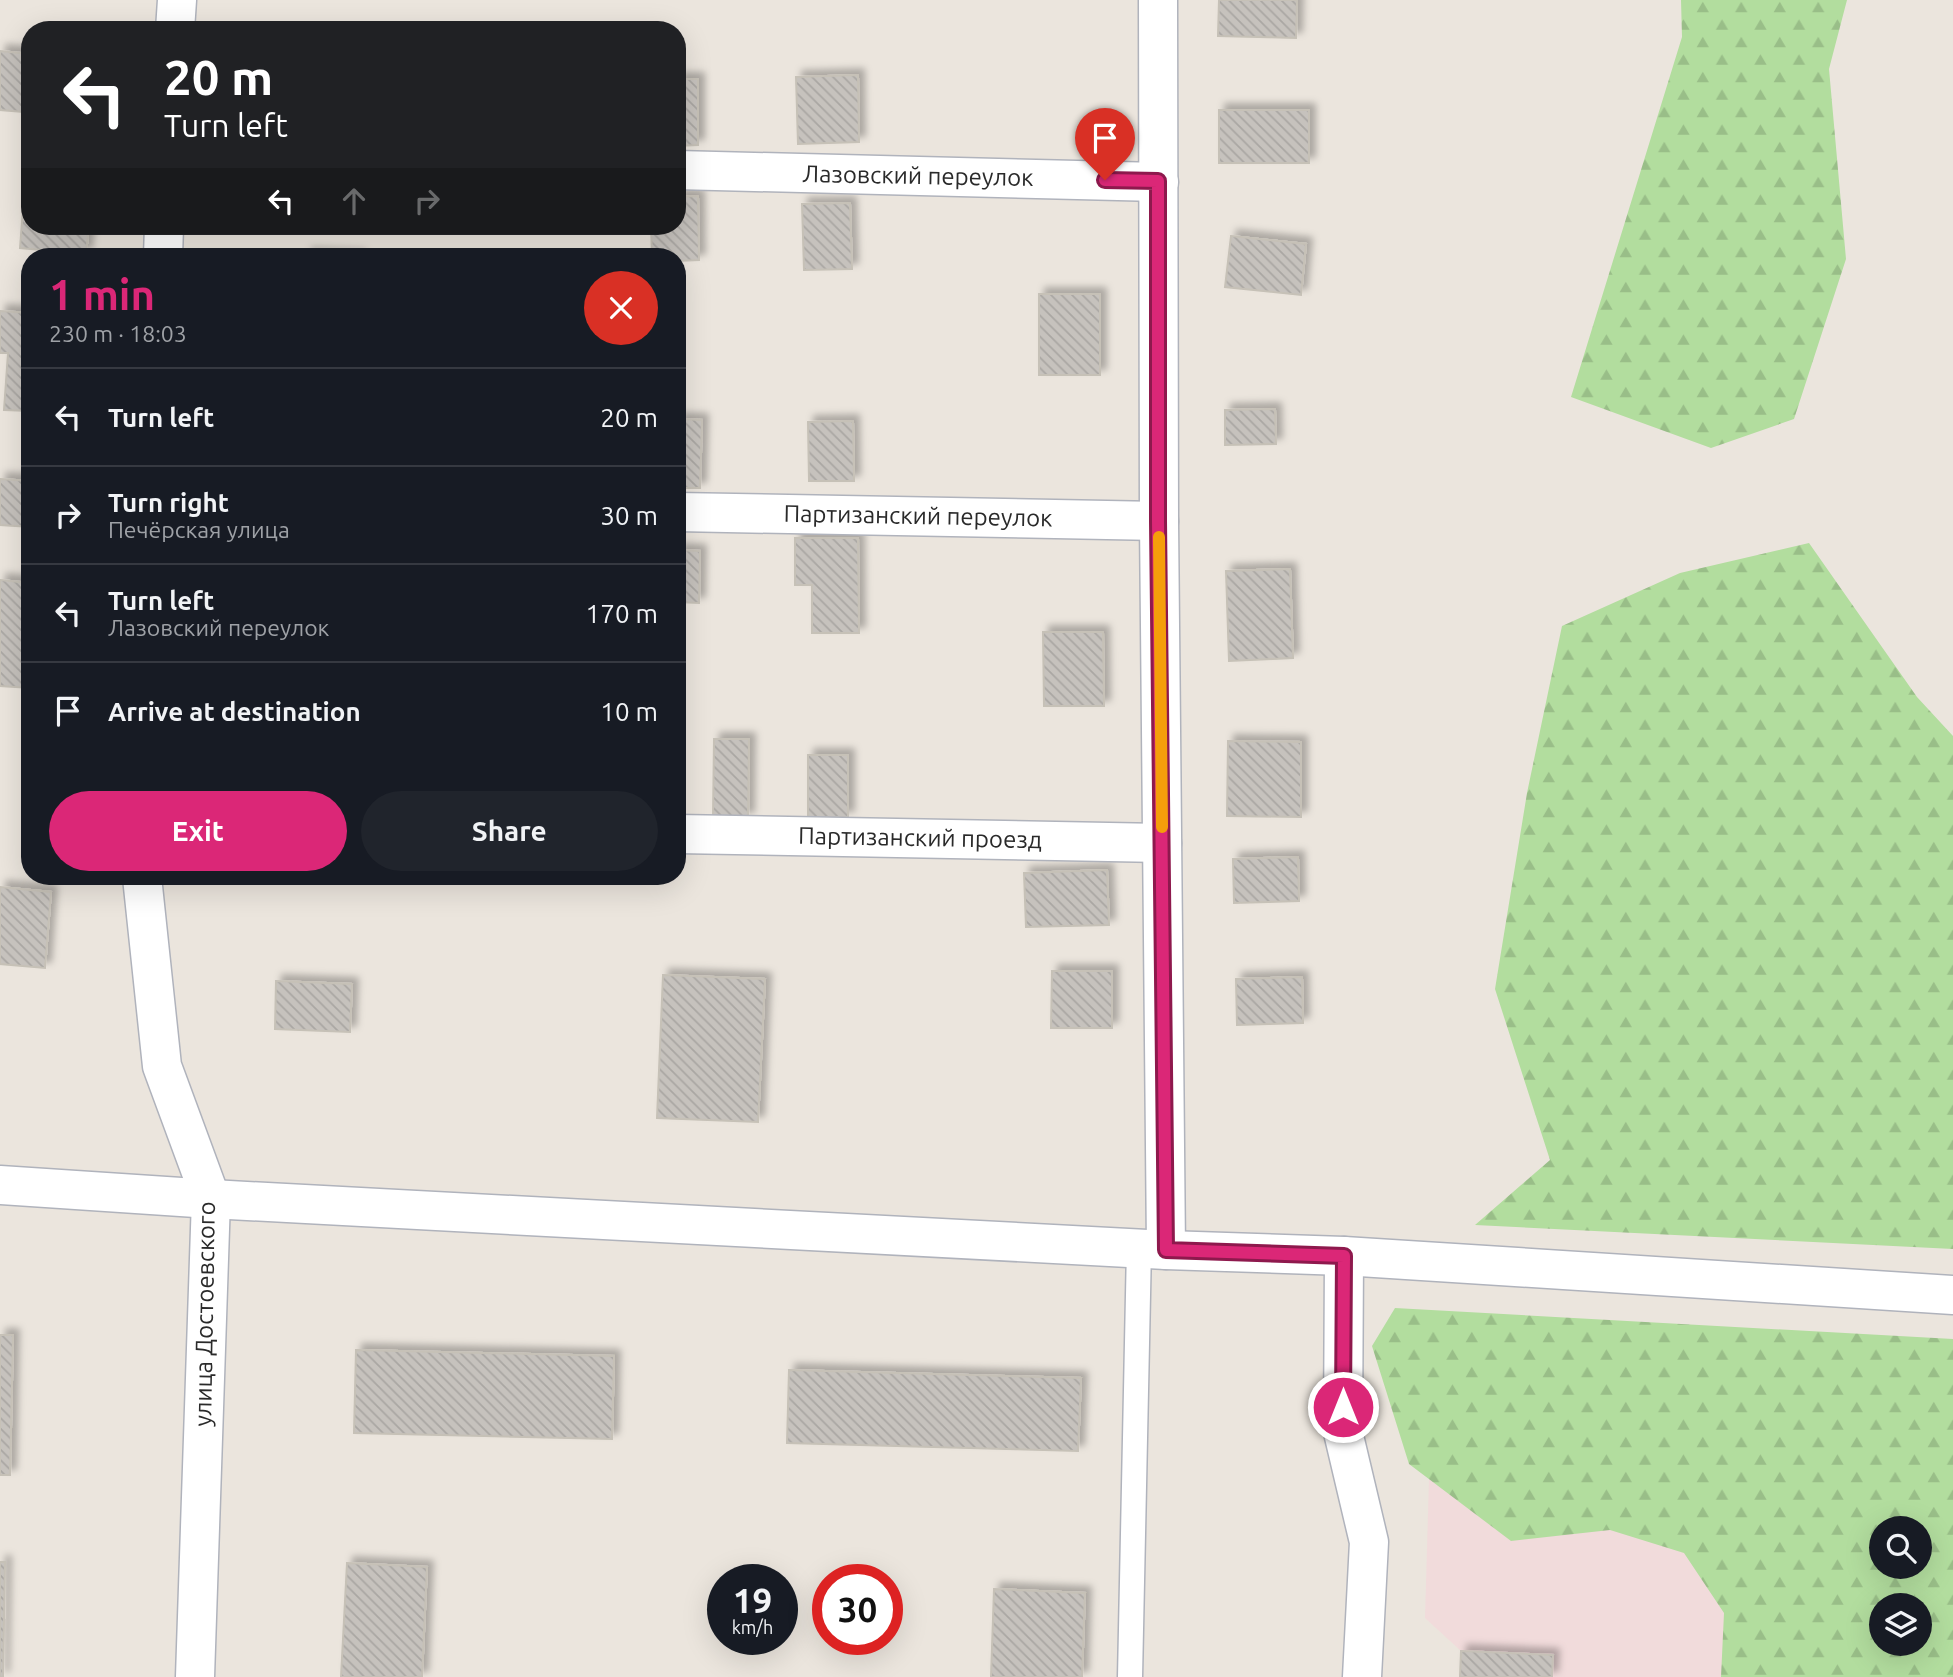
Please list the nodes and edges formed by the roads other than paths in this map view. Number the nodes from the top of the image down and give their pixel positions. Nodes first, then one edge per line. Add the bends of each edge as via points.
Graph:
1 (177, 0) edge
2 (1158, 0) edge
3 (176, 21) edge
4 (686, 170) edge
5 (1158, 181) junction
6 (686, 512) edge
7 (1158, 521) junction
8 (686, 834) edge
9 (1162, 843) junction
10 (143, 885) edge
11 (0, 1185) edge
12 (211, 1199) junction
13 (1152, 1249) junction
14 (1344, 1256) junction
15 (1953, 1295) edge
16 (195, 1677) edge
17 (1130, 1677) edge
18 (1362, 1677) edge

1 - 3 street
2 - 5 street
4 - 5 street, Лазовский переулок
5 - 7 street
6 - 7 street, Партизанский переулок
7 - 9 street
8 - 9 street, Партизанский проезд
9 - 13 street
10 - 12 street, улица Достоевского via 162,1066
11 - 12 street
12 - 13 street
12 - 16 street, улица Достоевского
13 - 14 street
13 - 17 lane
14 - 15 street
14 - 18 street via 1343,1432 1369,1542

